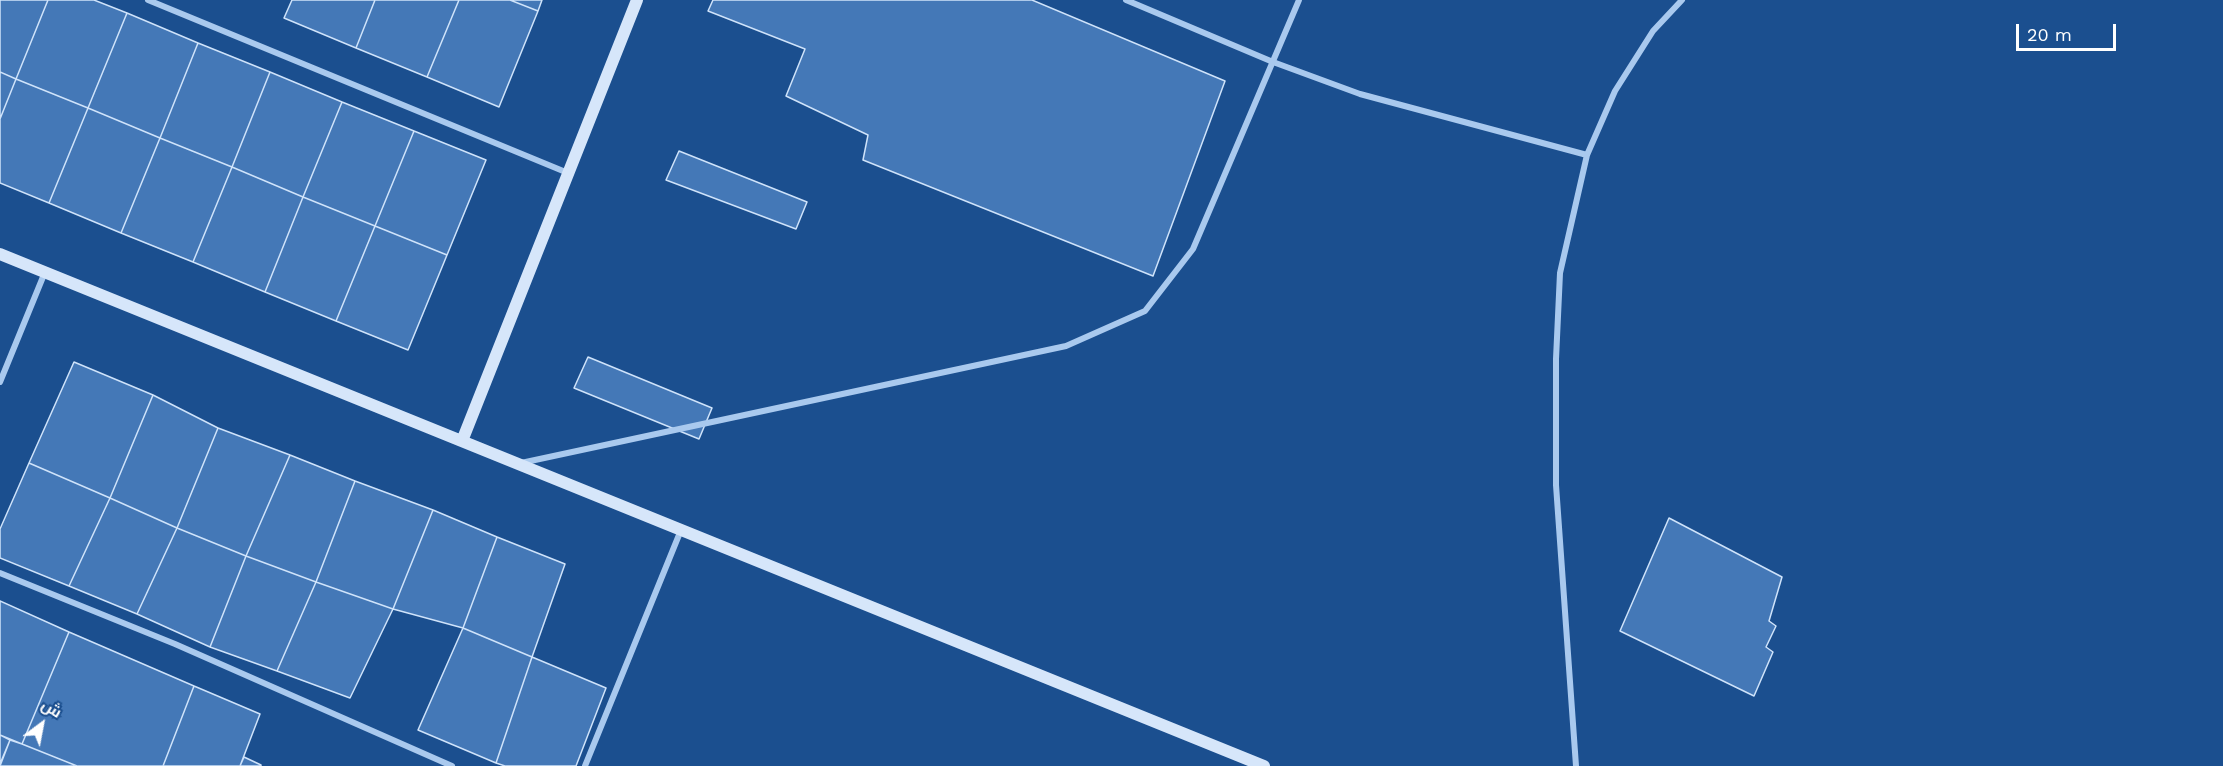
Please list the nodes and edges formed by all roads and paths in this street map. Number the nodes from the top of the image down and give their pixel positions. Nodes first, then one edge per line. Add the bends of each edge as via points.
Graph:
1 (148, 0) edge
2 (637, 0) edge
3 (1126, 0) edge
4 (1299, 0) edge
5 (1682, 0) edge
6 (1273, 62) junction
7 (1587, 155) junction
8 (568, 173) junction
9 (0, 254) edge
10 (45, 272) junction
11 (0, 382) edge
12 (462, 441) junction
13 (517, 464) junction
14 (681, 530) junction
15 (0, 573) edge
16 (452, 766) edge
17 (585, 766) edge
18 (1264, 766) edge
19 (1576, 766) edge

1 - 8 street
2 - 8 street
3 - 6 street
4 - 6 street
5 - 7 street via 1653,31 1615,91
6 - 7 street via 1360,94
6 - 13 street via 1193,249 1145,311 1066,346
7 - 19 street via 1560,273 1556,359 1556,485
8 - 12 street
9 - 10 street
10 - 11 street
10 - 12 street
12 - 13 street
13 - 14 street
14 - 17 street
14 - 18 street
15 - 16 street via 175,644

